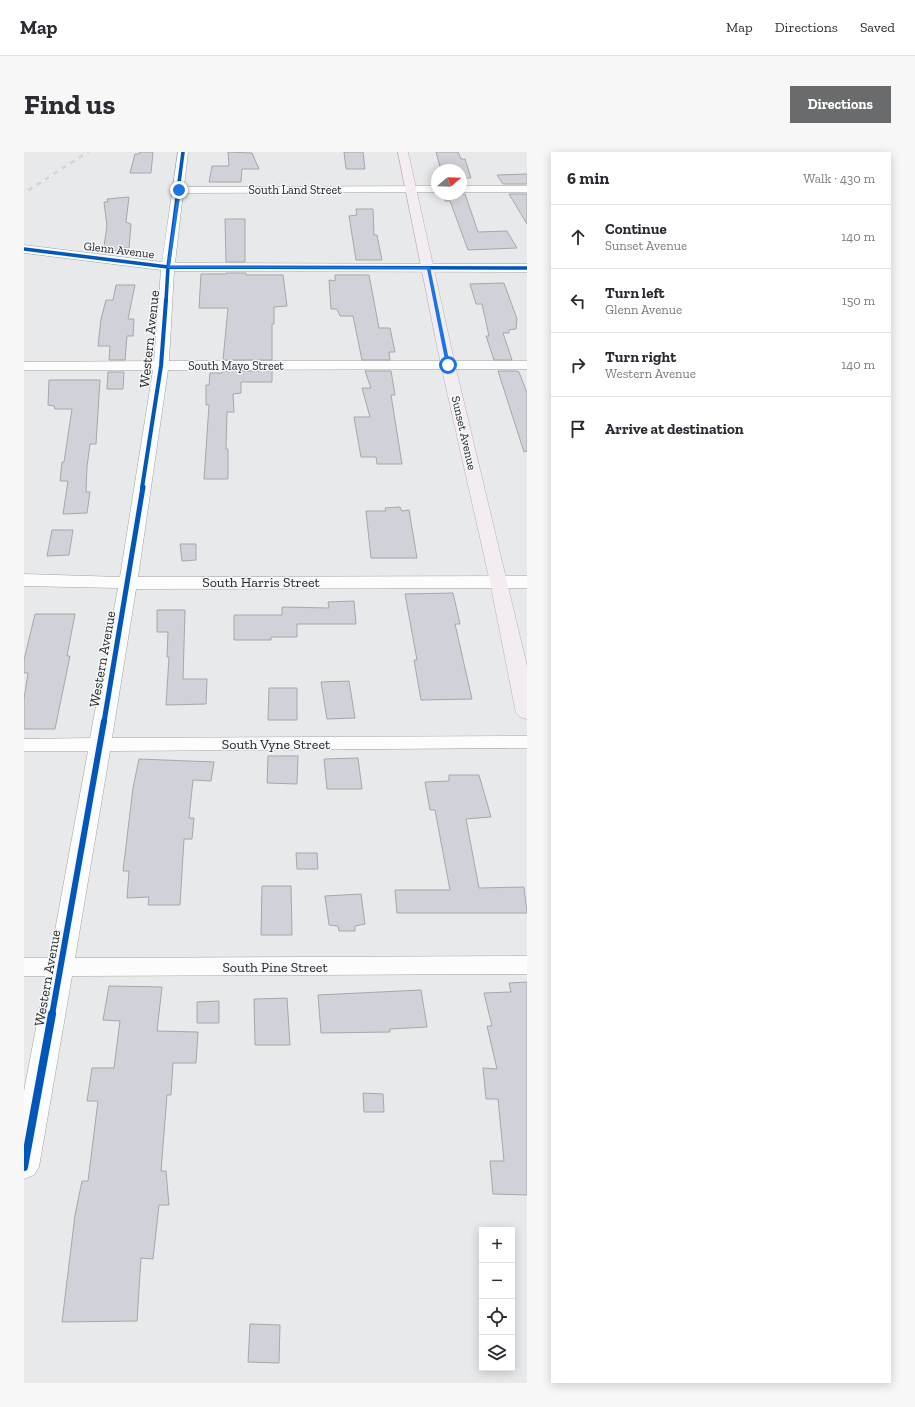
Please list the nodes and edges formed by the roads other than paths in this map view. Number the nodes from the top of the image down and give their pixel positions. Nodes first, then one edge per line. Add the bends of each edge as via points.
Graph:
1 (183, 152) edge
2 (403, 152) edge
3 (179, 190) junction
4 (412, 190) junction
5 (431, 190) edge
6 (467, 190) edge
7 (527, 190) edge
8 (24, 249) edge
9 (168, 267) junction
10 (429, 268) junction
11 (527, 268) edge
12 (448, 365) junction
13 (527, 365) edge
14 (24, 366) edge
15 (161, 366) junction
16 (24, 580) edge
17 (499, 582) junction
18 (527, 582) edge
19 (128, 583) junction
20 (527, 713) edge
21 (527, 742) edge
22 (24, 745) edge
23 (100, 745) junction
24 (527, 966) edge
25 (24, 967) edge
26 (61, 968) junction
27 (24, 1167) edge

1 - 3 street, Western Avenue
2 - 4 main road, Sunset Avenue
3 - 4 street, South Land Street
3 - 9 street, Western Avenue
4 - 5 street, South Land Street
4 - 10 main road, Sunset Avenue
6 - 7 street
8 - 9 street, Glenn Avenue
9 - 10 street, Glenn Avenue
9 - 15 street, Western Avenue
10 - 11 street, Glenn Avenue
10 - 12 main road, Sunset Avenue
12 - 13 street, South Mayo Street
12 - 15 street, South Mayo Street
12 - 17 main road, Sunset Avenue
14 - 15 street, South Mayo Street
15 - 19 street, Western Avenue
16 - 19 street, South Harris Street
17 - 18 street, South Harris Street
17 - 19 street, South Harris Street
17 - 20 main road, Sunset Avenue
19 - 23 street, Western Avenue
21 - 23 street, South Vyne Street
22 - 23 street, South Vyne Street
23 - 26 street, Western Avenue
24 - 26 street, South Pine Street
25 - 26 street, South Pine Street
26 - 27 street, Western Avenue

